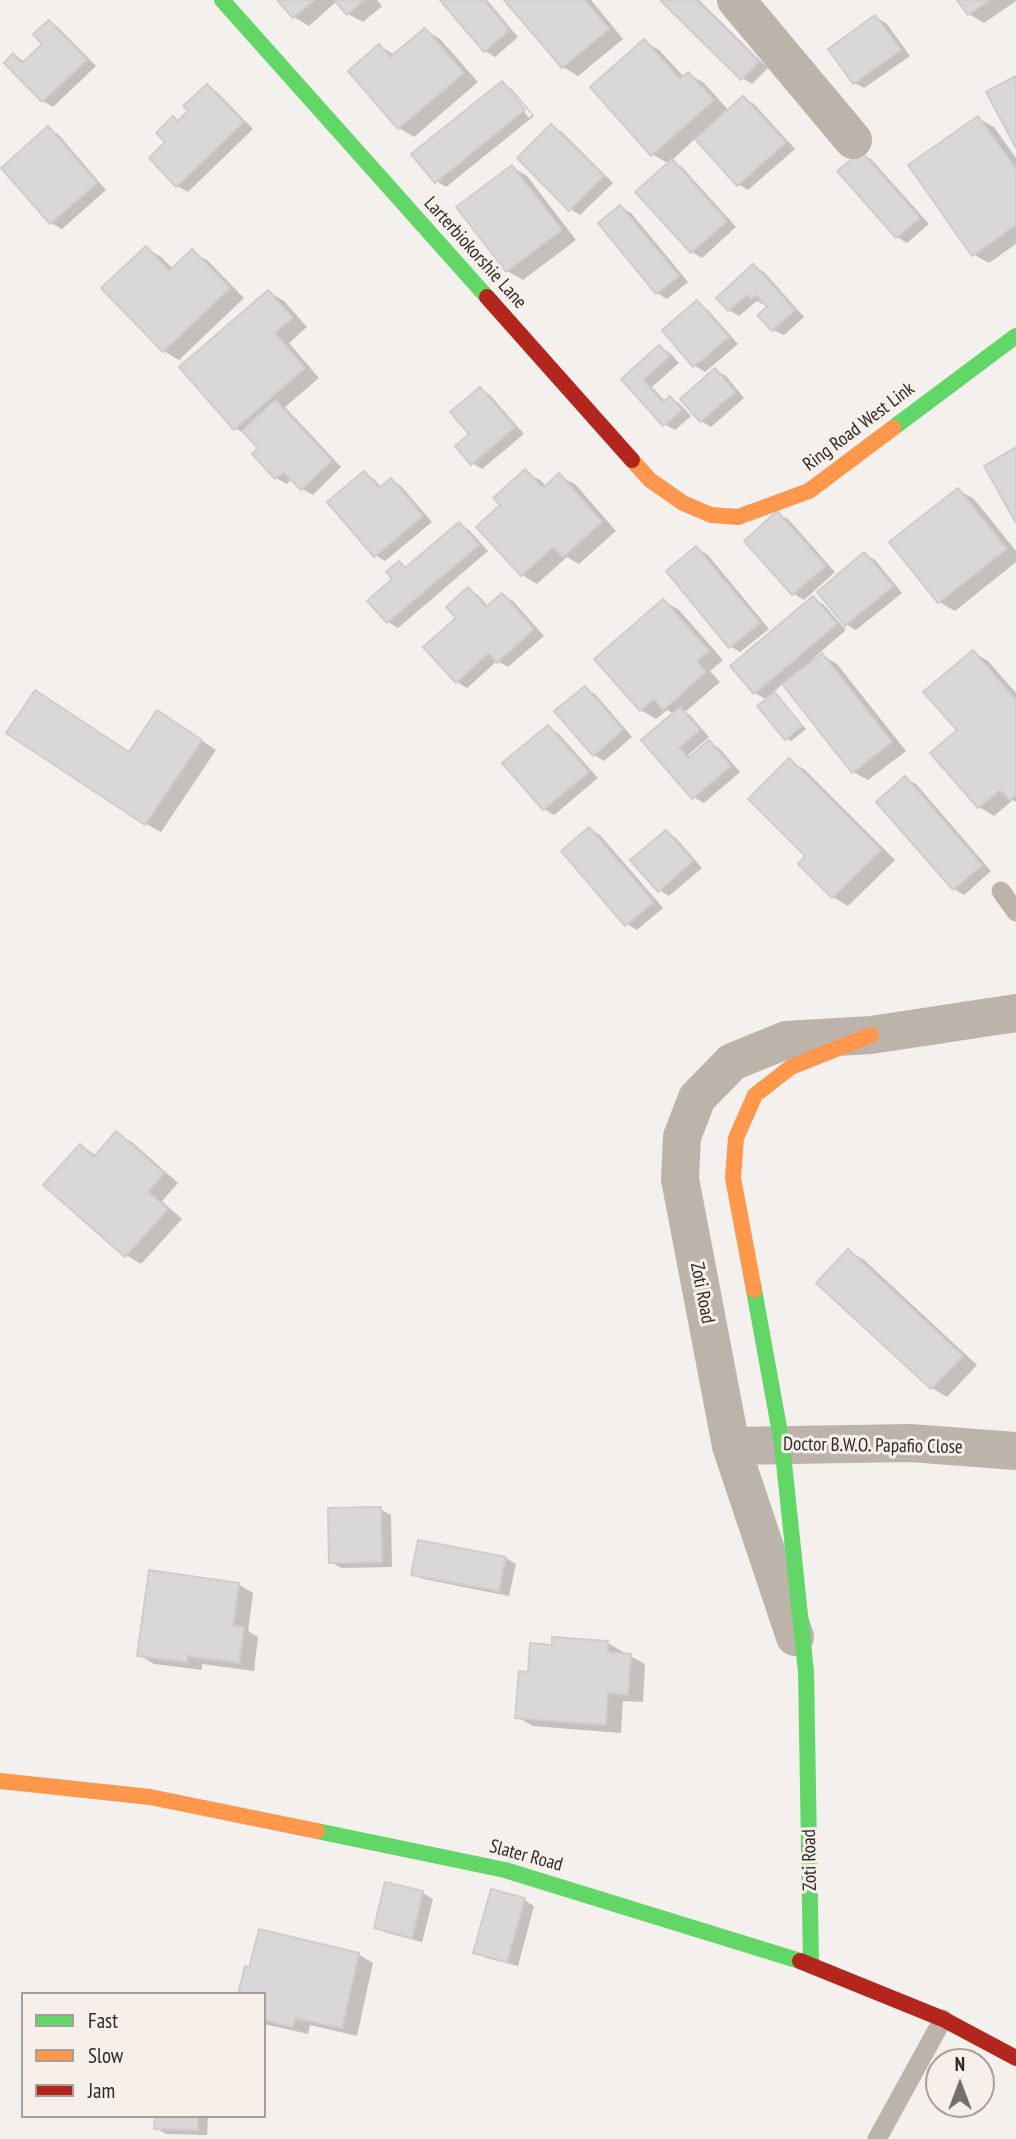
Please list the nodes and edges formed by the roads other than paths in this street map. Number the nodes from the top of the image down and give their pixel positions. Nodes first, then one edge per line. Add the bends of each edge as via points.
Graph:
1 (222, 0) edge
2 (736, 0) edge
3 (853, 140) dead end
4 (1016, 336) edge
5 (711, 515) joint
6 (1001, 891) dead end
7 (1016, 912) edge
8 (1016, 1013) edge
9 (871, 1035) junction
10 (782, 1444) junction
11 (731, 1446) junction
12 (1016, 1451) edge
13 (806, 1672) junction
14 (0, 1781) edge
15 (811, 1964) junction
16 (943, 2019) junction
17 (1016, 2058) edge
18 (877, 2139) edge

1 - 5 street, Larterbiokorshie Lane via 650,480 683,503
2 - 3 street
4 - 5 street, Ring Road West Link via 808,491 738,517
6 - 7 lane
8 - 9 street, Zoti Road
9 - 10 street, Zoti Road via 791,1067 755,1095 736,1138 733,1178
9 - 11 street, Zoti Road via 786,1040 732,1062 697,1098 682,1137 680,1179
10 - 11 street, Doctor B.W.O. Papafio Close
10 - 12 street, Doctor B.W.O. Papafio Close via 910,1443
10 - 13 street, Zoti Road
11 - 13 street, Zoti Road
13 - 15 street, Zoti Road
14 - 15 street, Slater Road via 150,1797 505,1870
15 - 16 street, Slater Road
16 - 17 street, Slater Road
16 - 18 lane

